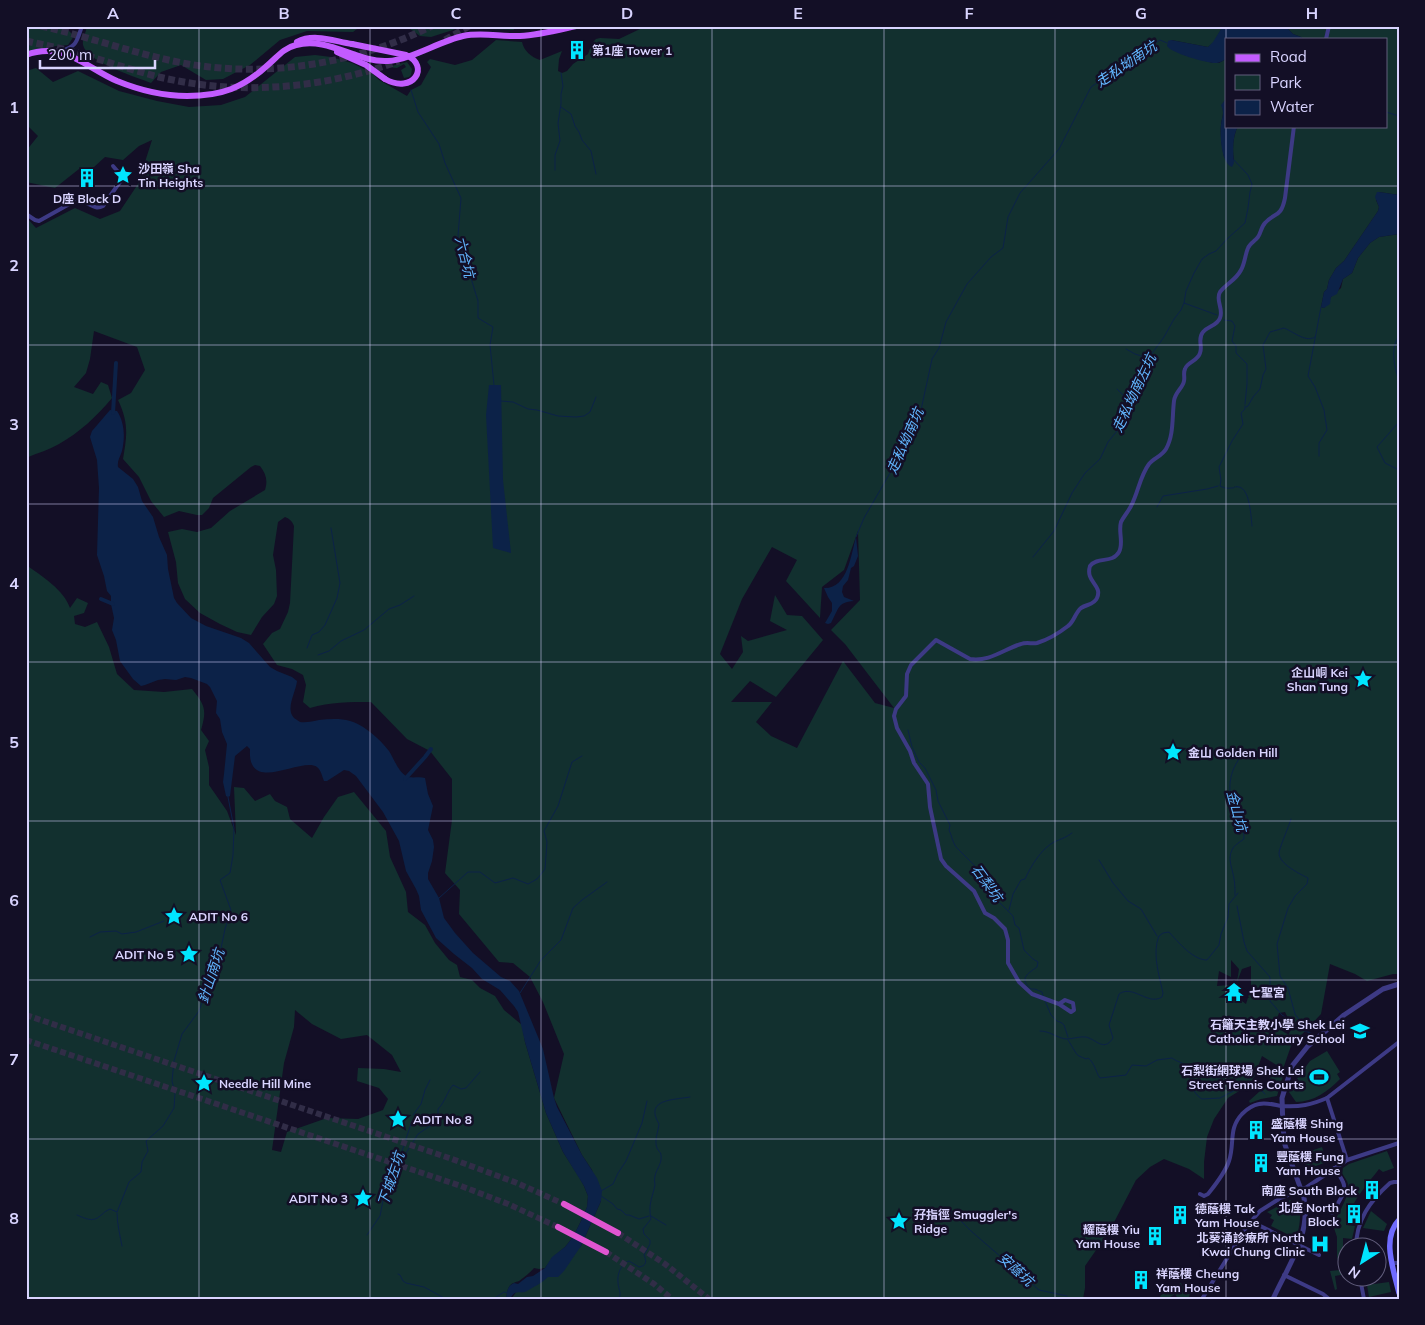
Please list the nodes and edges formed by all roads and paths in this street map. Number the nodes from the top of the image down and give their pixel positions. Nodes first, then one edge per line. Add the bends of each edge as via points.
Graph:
1 (82, 26) edge
2 (576, 26) edge
3 (322, 44) junction
4 (291, 46) junction
5 (60, 52) junction
6 (26, 55) edge
7 (1294, 128) edge
8 (112, 166) dead end
9 (119, 173) dead end
10 (122, 179) dead end
11 (26, 214) edge
12 (1399, 984) edge
13 (1059, 1004) dead end
14 (1399, 1042) edge
15 (1327, 1098) junction
16 (1282, 1106) junction
17 (1399, 1143) edge
18 (1347, 1160) junction
19 (1334, 1168) junction
20 (1398, 1177) edge
21 (1398, 1182) edge
22 (1300, 1190) junction
23 (1200, 1194) dead end
24 (564, 1204) tunnel mouth
25 (1332, 1214) dead end
26 (1399, 1220) edge
27 (1250, 1221) junction
28 (558, 1227) tunnel mouth
29 (618, 1233) tunnel mouth
30 (1357, 1238) edge
31 (1299, 1245) junction
32 (606, 1252) tunnel mouth
33 (1319, 1255) dead end
34 (1396, 1263) edge
35 (1284, 1275) junction
36 (1399, 1293) edge
37 (1202, 1299) edge
38 (1273, 1299) edge
39 (1329, 1299) edge

1 - 5 street via 73,47
2 - 3 main road via 519,36 471,34 390,61
3 - 4 main road
3 - 4 main road, bridge via 366,64 385,79 399,84 411,82 418,72 416,63 406,55 312,38
4 - 5 main road via 237,87 221,93 189,96 161,94 131,86
5 - 6 main road
7 - 13 street via 1282,207 1248,246 1240,272 1220,293 1220,319 1202,333 1200,356 1185,368 1184,382 1174,399 1168,447 1148,466 1122,520 1119,553 1110,559 1096,560 1090,566 1089,577 1098,592 1096,600 1080,609 1069,626 1045,639 1021,644 988,658 970,659 936,640 911,664 906,696 894,713 897,728 928,784 930,810 942,861 974,891 985,913 1005,929 1008,963 1019,982 1035,996
8 - 9 street
10 - 11 street via 100,208 78,200 38,221
12 - 16 street via 1382,988 1344,1014 1308,1046 1292,1066
14 - 15 street
15 - 16 street via 1309,1105
15 - 18 street
16 - 22 street via 1284,1139
16 - 23 street via 1258,1104 1241,1115 1233,1129 1227,1168 1208,1194
17 - 18 street
18 - 19 street
19 - 22 street
19 - 25 street via 1344,1186
20 - 21 street
21 - 30 street via 1390,1183 1368,1206
22 - 27 street via 1266,1206
22 - 31 street via 1306,1214
24 - 29 highway
26 - 34 main road via 1390,1238
27 - 31 street
27 - 37 street
28 - 32 highway
31 - 33 street
31 - 35 street
34 - 36 main road
35 - 38 street
35 - 39 street

